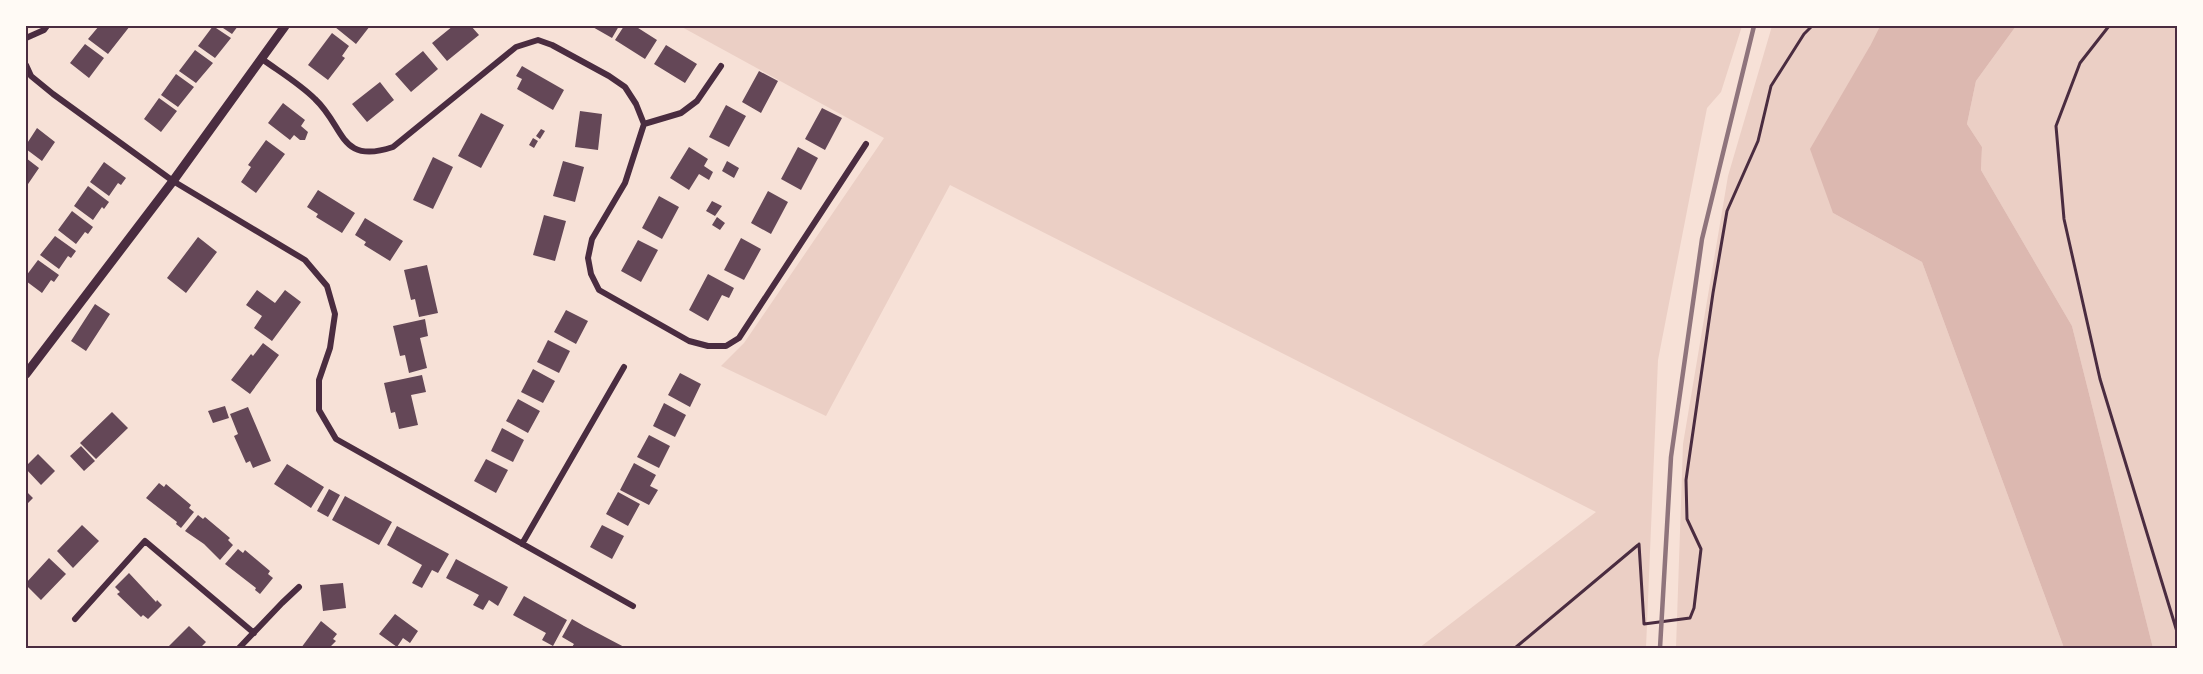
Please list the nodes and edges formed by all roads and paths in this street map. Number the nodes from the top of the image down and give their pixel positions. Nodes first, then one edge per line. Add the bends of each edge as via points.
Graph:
1 (47, 26) edge
2 (285, 26) edge
3 (1812, 26) edge
4 (2109, 26) edge
5 (26, 38) edge
6 (262, 59) junction
7 (26, 65) edge
8 (721, 66) dead end
9 (644, 124) junction
10 (866, 144) dead end
11 (173, 181) junction
12 (624, 367) dead end
13 (26, 374) edge
14 (522, 544) junction
15 (299, 587) dead end
16 (633, 606) dead end
17 (75, 619) dead end
18 (254, 633) junction
19 (2178, 635) edge
20 (239, 648) edge
21 (1515, 648) edge

1 - 5 street
2 - 6 street
3 - 21 path via 1771,86 1758,141 1727,211 1686,480 1687,519 1701,549 1690,618 1644,624 1639,544
4 - 19 path via 2080,63 2056,126 2064,219 2100,379
6 - 9 street via 314,98 345,142 359,151 377,152 393,147 516,47 538,40 625,87
6 - 11 street
7 - 11 street via 32,76 53,94
8 - 9 street via 697,101 681,112
9 - 10 street via 625,183 592,239 588,258 591,274 599,290 689,341 708,346 726,346 739,338
11 - 13 street
11 - 14 street via 305,260 327,286 335,314 330,348 319,381 319,410 336,439
12 - 14 street
14 - 16 street
15 - 18 street
17 - 18 street via 145,541
18 - 20 street

